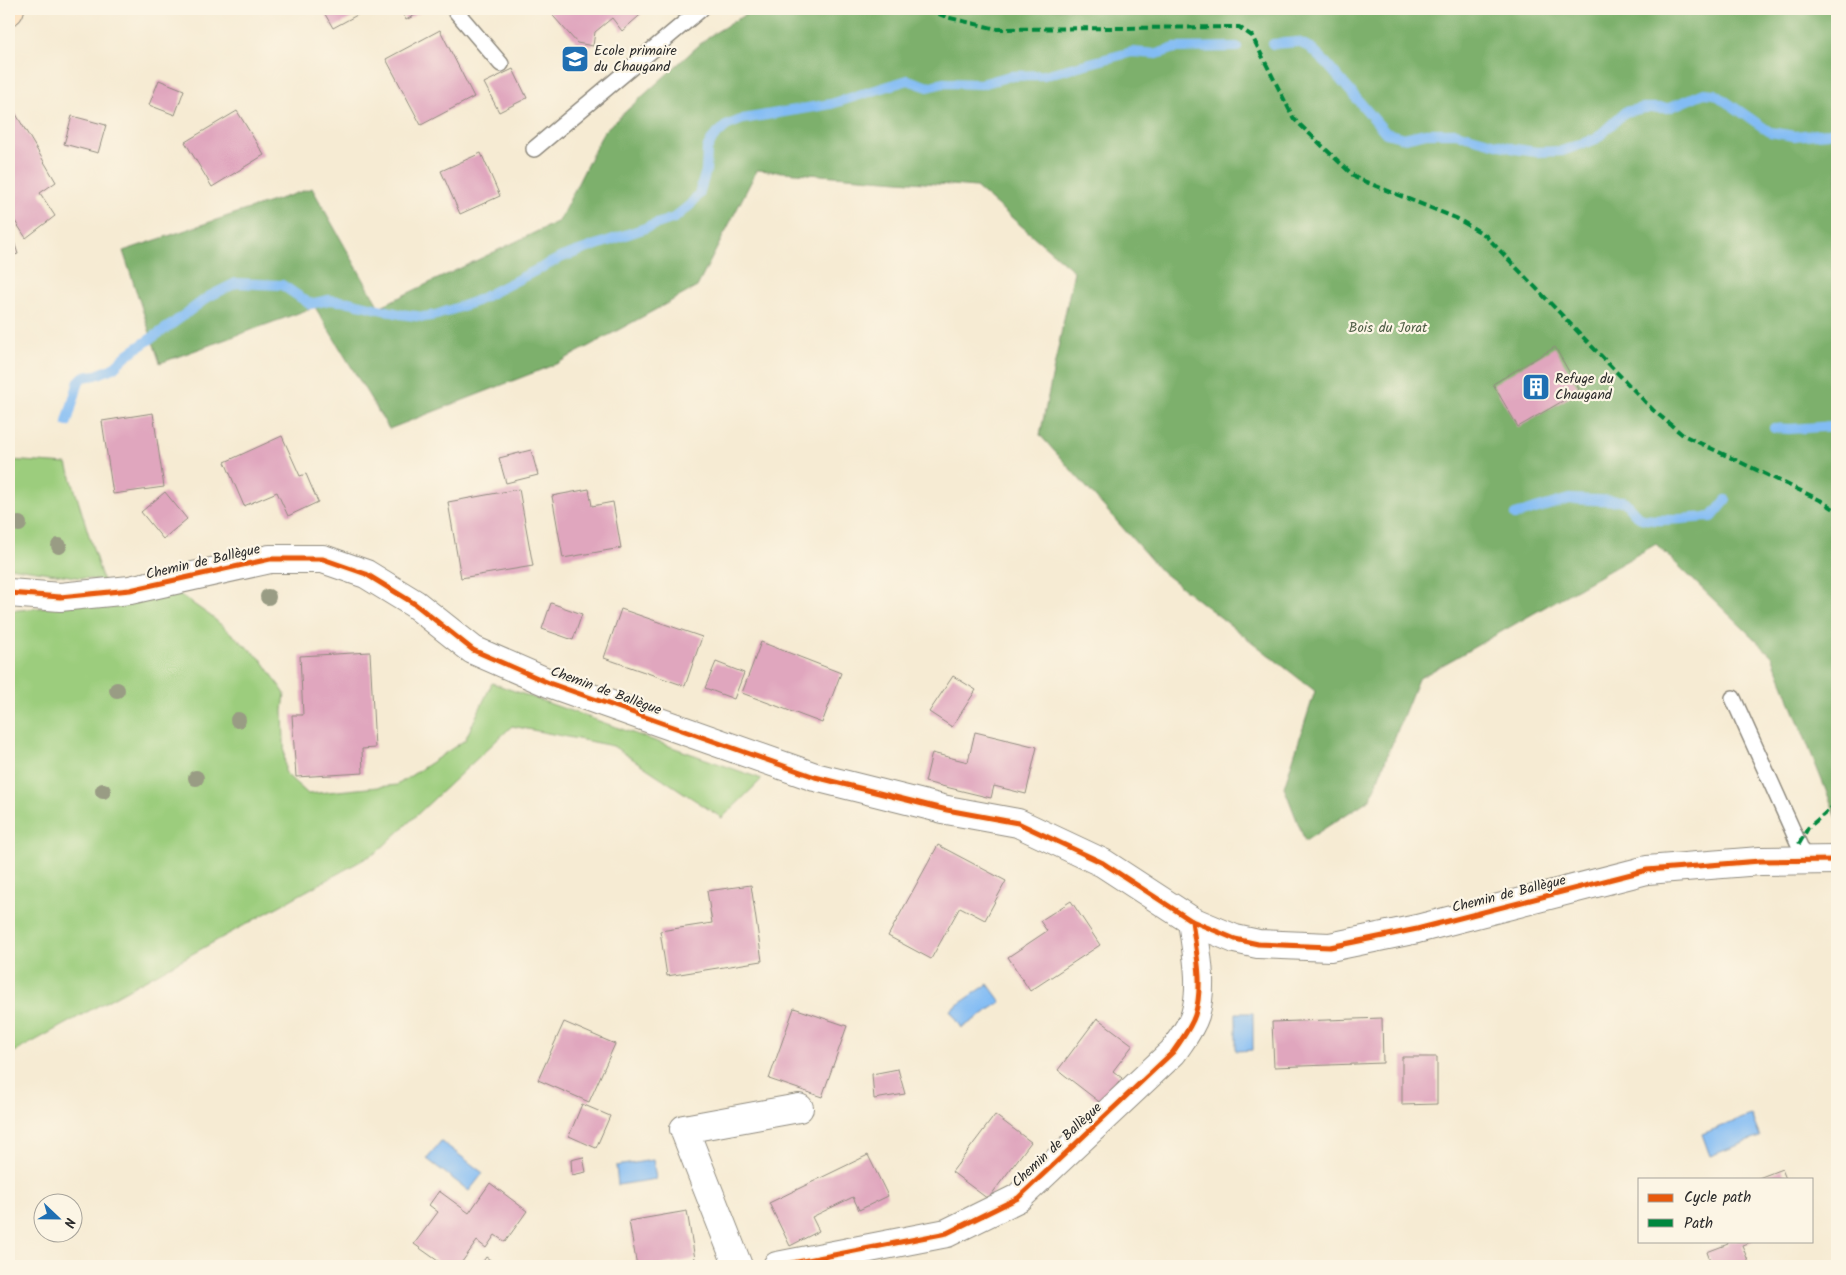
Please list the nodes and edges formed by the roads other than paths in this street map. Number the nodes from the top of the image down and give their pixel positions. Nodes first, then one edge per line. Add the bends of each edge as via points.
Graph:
1 (454, 9) edge
2 (701, 9) edge
3 (501, 64) dead end
4 (534, 149) dead end
5 (9, 593) edge
6 (1733, 698) dead end
7 (1806, 860) junction
8 (1837, 860) edge
9 (1192, 921) junction
10 (799, 1108) dead end
11 (738, 1266) edge
12 (778, 1266) edge

1 - 3 lane
2 - 4 lane
5 - 9 street, Chemin de Ballègue via 60,597 130,590 270,558 322,559 366,574 415,604 473,650 549,684 816,777 947,810 1018,822 1103,863
6 - 7 lane
7 - 8 street, Chemin de Ballègue
7 - 9 street, Chemin de Ballègue via 1647,870 1417,929 1330,947 1258,944
9 - 12 street, Chemin de Ballègue via 1199,974 1195,1015 1187,1031 1173,1052 1018,1198 947,1233
10 - 11 street via 684,1129

